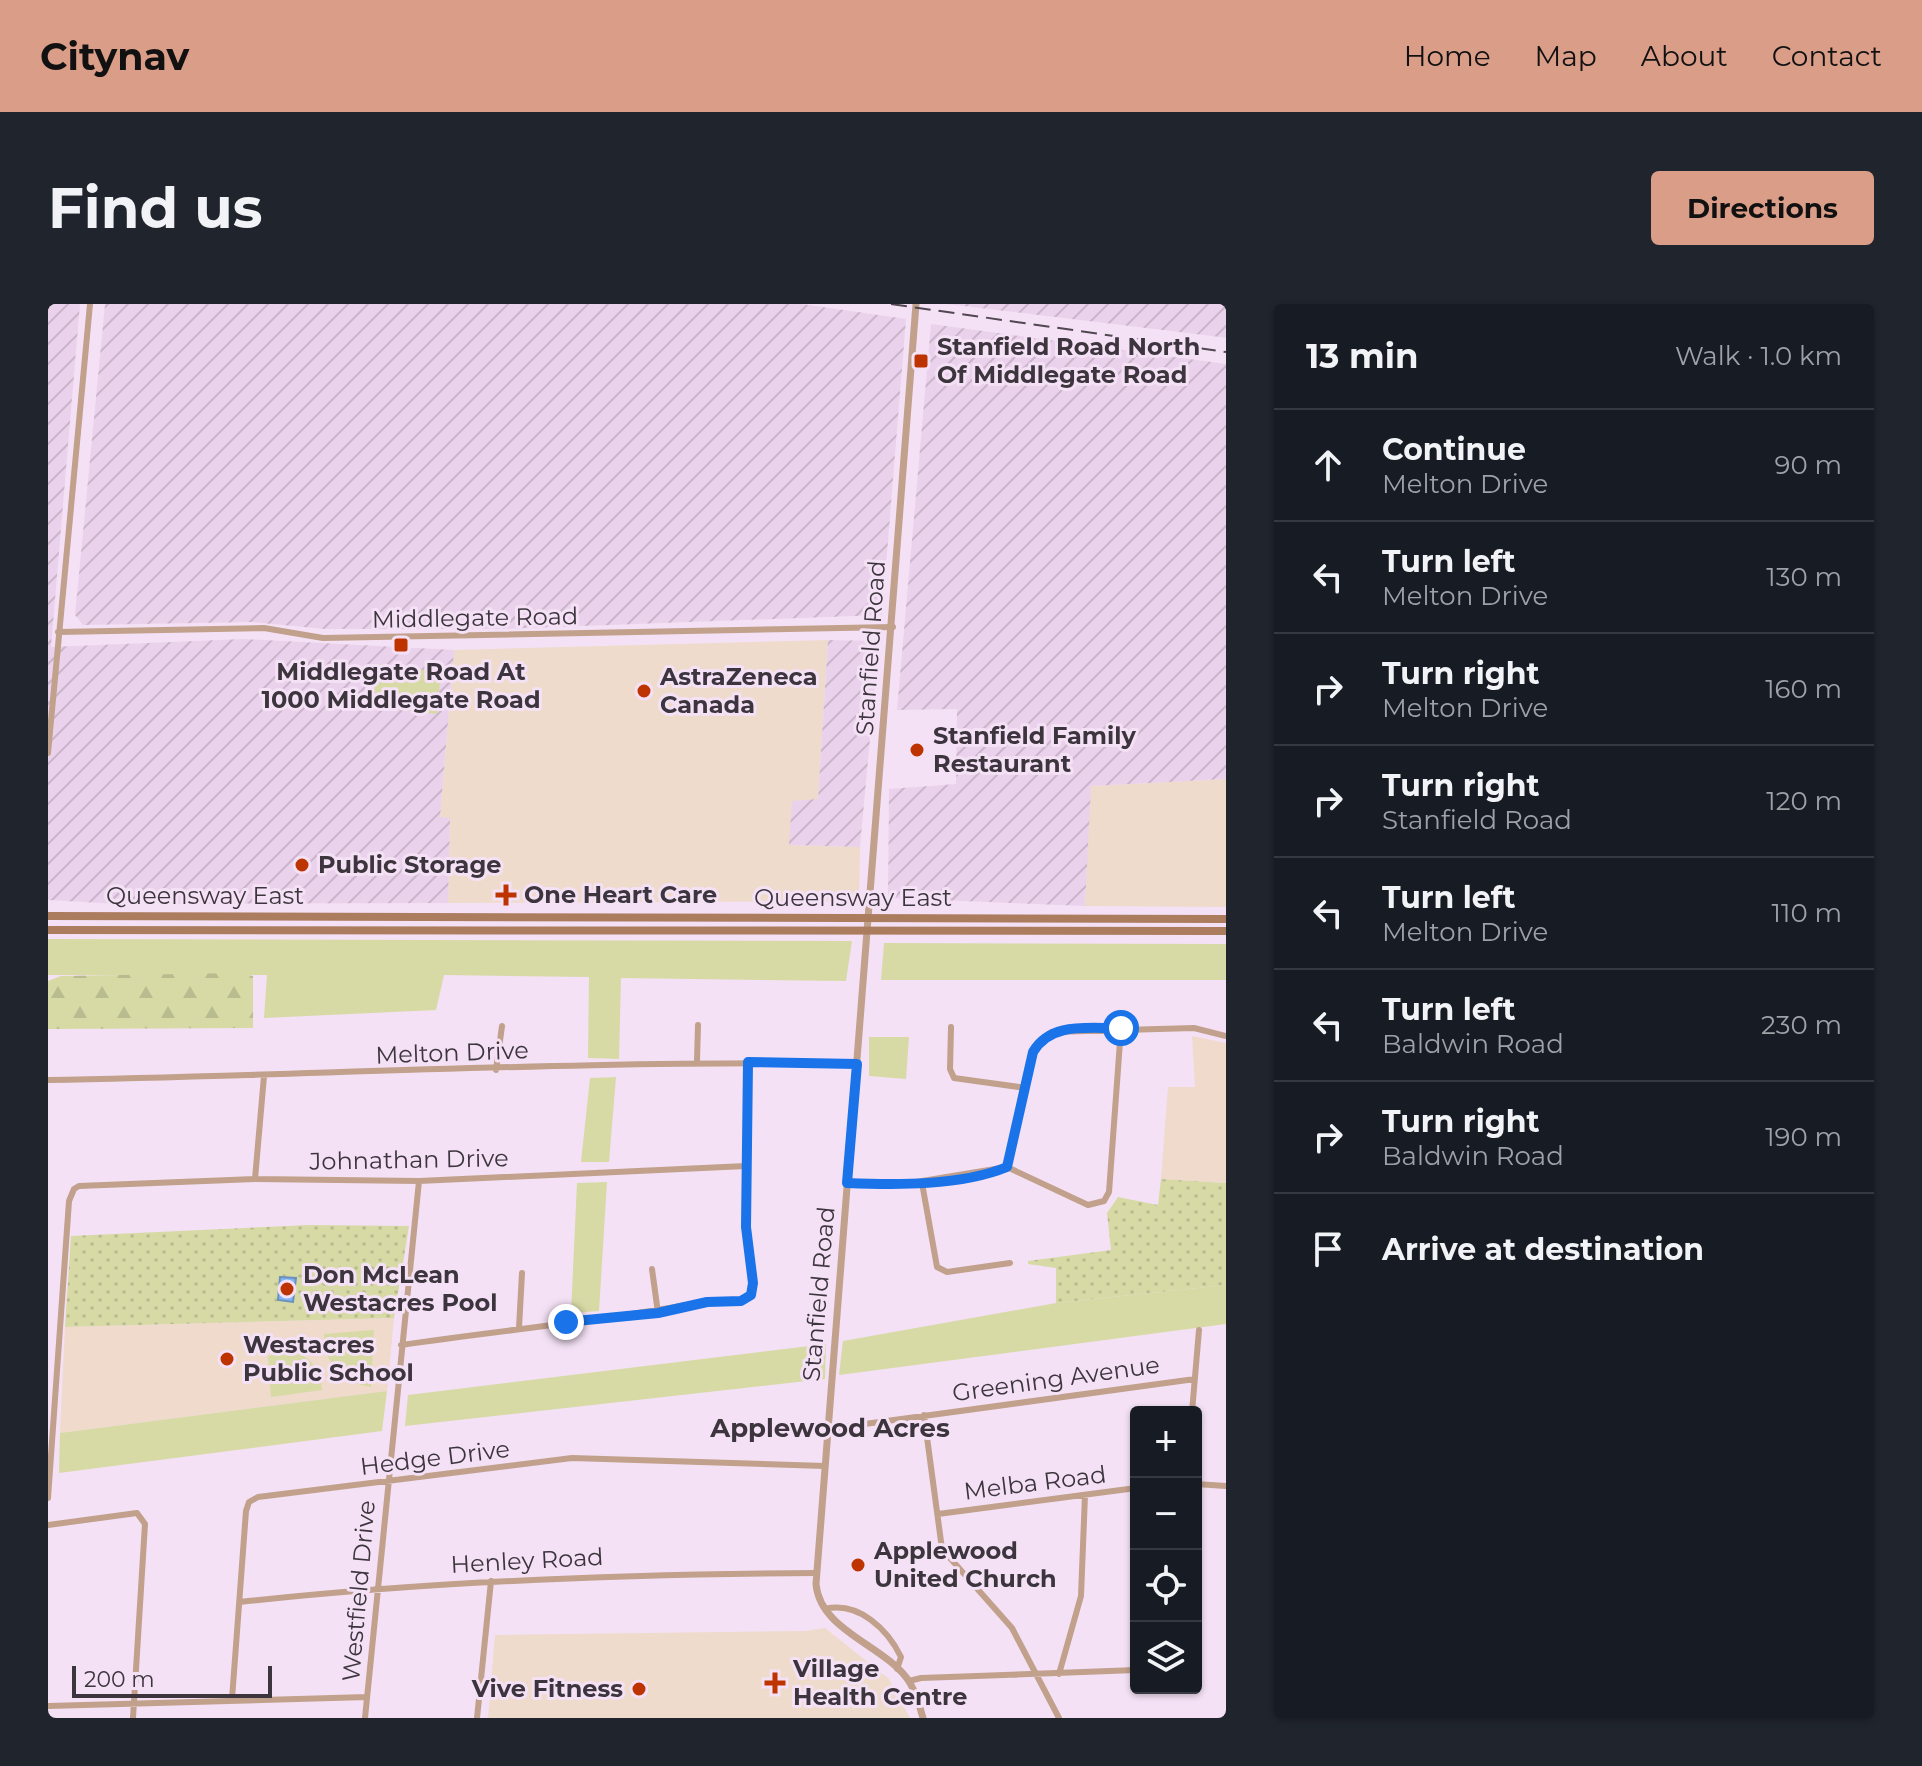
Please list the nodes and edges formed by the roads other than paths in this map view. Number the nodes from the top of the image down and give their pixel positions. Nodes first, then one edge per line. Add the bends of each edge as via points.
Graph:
1 (90, 304) edge
2 (916, 304) edge
3 (893, 627) junction
4 (58, 632) junction
5 (48, 753) edge
6 (48, 916) edge
7 (870, 918) junction
8 (1226, 919) edge
9 (48, 930) edge
10 (868, 931) junction
11 (1226, 931) edge
12 (698, 1025) dead end
13 (502, 1026) dead end
14 (951, 1027) dead end
15 (1121, 1028) junction
16 (1226, 1036) edge
17 (697, 1061) junction
18 (748, 1062) junction
19 (857, 1064) junction
20 (496, 1070) junction
21 (264, 1076) junction
22 (48, 1080) edge
23 (1026, 1088) junction
24 (746, 1166) junction
25 (1007, 1167) junction
26 (255, 1179) junction
27 (419, 1181) junction
28 (847, 1183) junction
29 (922, 1183) junction
30 (1010, 1263) dead end
31 (652, 1269) dead end
32 (522, 1273) dead end
33 (658, 1313) junction
34 (519, 1328) junction
35 (1199, 1330) dead end
36 (401, 1345) junction
37 (1195, 1379) junction
38 (52, 1384) edge
39 (1193, 1406) edge
40 (924, 1415) junction
41 (828, 1429) junction
42 (825, 1466) junction
43 (386, 1484) junction
44 (1202, 1484) edge
45 (1226, 1486) edge
46 (1130, 1489) edge
47 (1085, 1495) junction
48 (48, 1498) edge
49 (938, 1514) junction
50 (48, 1525) edge
51 (817, 1573) junction
52 (491, 1581) junction
53 (379, 1587) junction
54 (240, 1602) junction
55 (825, 1609) junction
56 (897, 1669) junction
57 (1130, 1670) edge
58 (1036, 1674) junction
59 (1059, 1674) junction
60 (909, 1681) junction
61 (367, 1697) junction
62 (232, 1699) junction
63 (134, 1704) junction
64 (48, 1706) edge
65 (133, 1718) edge
66 (365, 1718) edge
67 (477, 1718) edge
68 (923, 1718) edge
69 (1059, 1718) edge

1 - 4 street
2 - 3 street, Stanfield Road
3 - 4 street, Middlegate Road via 336,638 264,628
3 - 7 street, Stanfield Road
4 - 5 street
6 - 7 main road, Queensway East
7 - 8 main road, Queensway East
7 - 10 street, Stanfield Road
9 - 10 main road, Queensway East
10 - 11 main road, Queensway East
10 - 19 street, Stanfield Road
12 - 17 street
13 - 20 street
14 - 23 street via 949,1067 954,1078
15 - 16 street via 1194,1028
15 - 23 street via 1059,1030 1044,1036 1033,1052
15 - 25 street via 1109,1192 1104,1201 1088,1205
17 - 18 street, Melton Drive
17 - 20 street, Melton Drive
18 - 19 street, Melton Drive
18 - 24 street
19 - 28 street, Stanfield Road
20 - 21 street, Melton Drive
21 - 22 street, Melton Drive
21 - 26 street
23 - 25 street
24 - 27 street, Johnathan Drive
24 - 33 street via 751,1295
25 - 29 street
26 - 27 street, Johnathan Drive
26 - 38 street, Johnathan Drive via 74,1189
27 - 36 street, Westfield Drive
28 - 29 street
28 - 41 street, Stanfield Road
29 - 30 street via 937,1267 947,1272
31 - 33 street
32 - 34 street
33 - 34 street
34 - 36 street
35 - 37 street
36 - 43 street, Westfield Drive
37 - 39 street
37 - 40 street, Greening Avenue
38 - 48 street
40 - 41 street, Greening Avenue
40 - 49 street
41 - 42 street, Stanfield Road
42 - 43 street, Hedge Drive via 572,1458
42 - 51 street, Stanfield Road
43 - 53 street, Westfield Drive
43 - 54 street, Hedge Drive via 249,1502
44 - 45 street
46 - 47 street, Melba Road
47 - 49 street, Melba Road
47 - 59 street via 1081,1596
49 - 58 street via 942,1549 1001,1613
50 - 63 street via 142,1516
51 - 52 street, Henley Road
51 - 55 street, Stanfield Road via 817,1592
52 - 53 street, Henley Road
52 - 67 street
53 - 54 street, Henley Road
53 - 61 street, Westfield Drive
54 - 62 street, Hedge Drive
55 - 56 street
55 - 56 street via 846,1609 875,1622 901,1657
56 - 60 street
57 - 59 street
58 - 59 street
58 - 60 street
58 - 69 street
60 - 68 street
61 - 62 street
61 - 66 street, Westfield Drive
62 - 63 street
63 - 64 street
63 - 65 street

